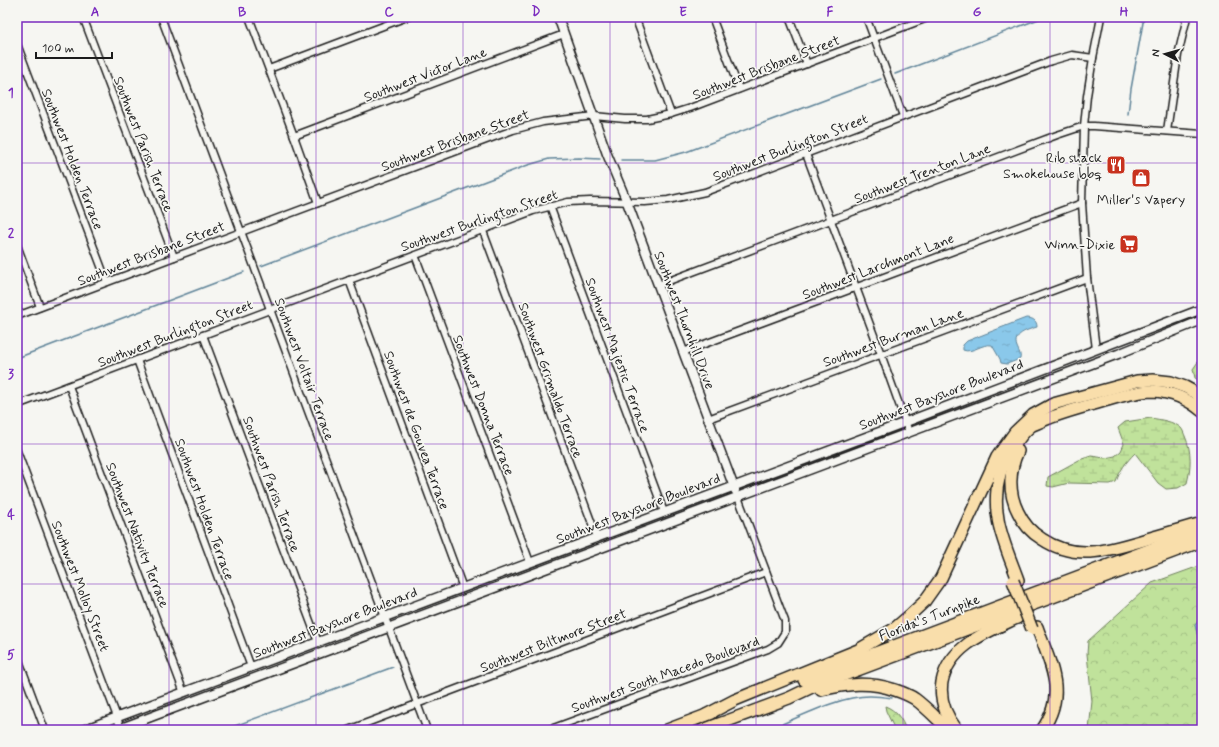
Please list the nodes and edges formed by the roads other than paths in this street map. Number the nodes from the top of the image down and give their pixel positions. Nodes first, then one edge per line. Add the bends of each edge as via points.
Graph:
1 (84, 17) edge
2 (161, 17) edge
3 (249, 17) edge
4 (407, 17) edge
5 (558, 17) edge
6 (635, 17) edge
7 (712, 17) edge
8 (789, 17) edge
9 (866, 17) edge
10 (930, 17) edge
11 (1101, 17) edge
12 (1187, 17) edge
13 (564, 34) junction
14 (874, 39) junction
15 (17, 44) edge
16 (1093, 58) junction
17 (807, 64) junction
18 (269, 69) junction
19 (739, 89) junction
20 (671, 114) junction
21 (594, 116) junction
22 (903, 116) junction
23 (1084, 126) junction
24 (1167, 131) junction
25 (1202, 134) edge
26 (294, 136) junction
27 (806, 154) junction
28 (627, 202) junction
29 (1082, 202) junction
30 (318, 203) junction
31 (550, 206) junction
32 (831, 220) junction
33 (483, 231) junction
34 (241, 232) junction
35 (17, 245) edge
36 (415, 255) junction
37 (174, 257) junction
38 (1086, 278) junction
39 (349, 280) junction
40 (107, 282) junction
41 (658, 285) junction
42 (856, 287) junction
43 (40, 307) junction
44 (1202, 309) edge
45 (270, 310) junction
46 (17, 316) edge
47 (1202, 320) edge
48 (1136, 334) junction
49 (203, 335) junction
50 (1096, 349) junction
51 (683, 352) junction
52 (881, 354) junction
53 (1104, 359) junction
54 (136, 360) junction
55 (1051, 379) junction
56 (69, 386) junction
57 (1202, 399) edge
58 (17, 405) edge
59 (1202, 411) edge
60 (708, 419) junction
61 (906, 422) junction
62 (1041, 422) junction
63 (909, 432) junction
64 (1005, 444) junction
65 (17, 451) edge
66 (733, 486) junction
67 (738, 497) junction
68 (664, 512) junction
69 (651, 517) junction
70 (1202, 523) edge
71 (1202, 530) edge
72 (597, 537) junction
73 (1202, 541) edge
74 (616, 542) junction
75 (530, 562) junction
76 (553, 566) junction
77 (766, 572) junction
78 (1107, 577) junction
79 (1016, 580) junction
80 (463, 588) junction
81 (385, 617) junction
82 (389, 627) junction
83 (1034, 628) junction
84 (785, 632) joint
85 (318, 642) junction
86 (306, 647) junction
87 (17, 655) edge
88 (251, 667) junction
89 (260, 676) junction
90 (184, 693) junction
91 (201, 698) junction
92 (789, 698) junction
93 (417, 704) junction
94 (706, 715) junction
95 (117, 717) junction
96 (45, 730) edge
97 (83, 730) edge
98 (119, 730) edge
99 (348, 730) edge
100 (427, 730) edge
101 (548, 730) edge
102 (667, 730) edge
103 (703, 730) edge
104 (949, 730) edge
105 (957, 730) edge
106 (1034, 730) edge
107 (1042, 730) edge

1 - 37 street, Southwest Parish Terrace
2 - 34 street, Southwest Voltair Terrace
3 - 18 street
4 - 18 street
5 - 13 main road, Southwest Thornhill Drive
6 - 20 street
7 - 19 street
8 - 17 street
9 - 14 street
10 - 14 street, Southwest Brisbane Street
11 - 16 street
12 - 24 street via 1178,54
13 - 21 main road, Southwest Thornhill Drive
13 - 26 street, Southwest Victor Lane
14 - 17 street, Southwest Brisbane Street
14 - 22 street
15 - 40 street, Southwest Holden Terrace
16 - 22 street, Southwest Burlington Street via 1072,55 1051,61
16 - 23 street
17 - 19 street, Southwest Brisbane Street
18 - 26 street
19 - 20 street, Southwest Brisbane Street
20 - 21 street, Southwest Brisbane Street via 625,120
21 - 28 main road, Southwest Thornhill Drive
21 - 30 street, Southwest Brisbane Street via 543,122 514,130
22 - 27 street, Southwest Burlington Street
23 - 24 street, Southwest Trenton Lane
23 - 29 street
23 - 32 street, Southwest Trenton Lane
24 - 25 street, Southwest Trenton Lane
26 - 30 street
27 - 28 street, Southwest Burlington Street via 705,192 668,200
27 - 32 street
28 - 31 street, Southwest Burlington Street via 568,202
28 - 41 main road, Southwest Thornhill Drive
29 - 38 street
29 - 42 street, Southwest Larchmont Lane
30 - 34 street, Southwest Brisbane Street
31 - 33 street, Southwest Burlington Street
31 - 68 street, Southwest Majestic Terrace
32 - 41 street, Southwest Trenton Lane
32 - 42 street
33 - 36 street, Southwest Burlington Street
33 - 72 street, Southwest Grimaldo Terrace
34 - 37 street, Southwest Brisbane Street
34 - 45 street, Southwest Voltair Terrace
35 - 43 street
36 - 39 street, Southwest Burlington Street
36 - 75 street, Southwest Donna Terrace
37 - 40 street, Southwest Brisbane Street
38 - 50 street
38 - 52 street, Southwest Burman Lane
39 - 45 street, Southwest Burlington Street
39 - 80 street, Southwest de Gouvea Terrace
40 - 43 street, Southwest Brisbane Street
41 - 51 main road, Southwest Thornhill Drive
42 - 51 street, Southwest Larchmont Lane
42 - 52 street
43 - 46 street, Southwest Brisbane Street
44 - 48 main road, Southwest Bayshore Boulevard
45 - 49 street, Southwest Burlington Street
45 - 81 street, Southwest Voltair Terrace
47 - 53 main road, Southwest Bayshore Boulevard
48 - 50 main road, Southwest Bayshore Boulevard
48 - 53 main road via 1107,350
49 - 54 street, Southwest Burlington Street
49 - 85 street, Southwest Parish Terrace
50 - 55 main road via 1089,361 1056,373
50 - 61 main road, Southwest Bayshore Boulevard
51 - 60 main road, Southwest Thornhill Drive
52 - 60 street, Southwest Burman Lane
52 - 61 street
53 - 55 main road, Southwest Bayshore Boulevard
54 - 56 street, Southwest Burlington Street
54 - 88 street, Southwest Holden Terrace
55 - 63 main road, Southwest Bayshore Boulevard
56 - 58 street, Southwest Burlington Street
56 - 90 street, Southwest Nativity Terrace
57 - 64 highway via 1196,393 1171,382 1137,381 1053,404 1033,415
59 - 62 highway via 1193,403 1178,396 1152,391 1055,415
60 - 66 main road, Southwest Thornhill Drive
61 - 63 street
61 - 66 main road, Southwest Bayshore Boulevard
62 - 70 highway via 1028,436 1015,457 1011,492 1020,517 1046,542 1071,552 1100,551
62 - 79 highway via 1031,426 1016,443 1000,473 996,504 999,529
63 - 67 main road, Southwest Bayshore Boulevard
64 - 79 highway via 992,487 991,515 995,533
64 - 94 highway via 941,578 924,602 909,616 894,629 858,650 735,700
65 - 95 street, Southwest Molloy Street
66 - 67 main road, Southwest Thornhill Drive
66 - 68 main road, Southwest Bayshore Boulevard
67 - 74 main road, Southwest Bayshore Boulevard
67 - 77 street, Southwest Thornhill Drive
68 - 69 main road, Southwest Bayshore Boulevard
69 - 72 main road, Southwest Bayshore Boulevard
69 - 74 main road via 648,522 619,533
71 - 94 highway, Florida's Turnpike
72 - 75 main road, Southwest Bayshore Boulevard
72 - 76 main road via 590,548 557,560
73 - 78 highway, Florida's Turnpike
74 - 76 main road, Southwest Bayshore Boulevard
75 - 80 main road, Southwest Bayshore Boulevard
76 - 82 main road, Southwest Bayshore Boulevard
77 - 84 street, Southwest Thornhill Drive via 785,621
77 - 93 street, Southwest Biltmore Street
78 - 92 highway, Florida's Turnpike via 812,687
78 - 105 highway via 994,628 964,646 956,654 944,674 941,699 949,720
79 - 83 highway, bridge
80 - 81 main road, Southwest Bayshore Boulevard
81 - 82 street, Southwest Voltair Terrace
81 - 85 main road, Southwest Bayshore Boulevard
82 - 89 main road, Southwest Bayshore Boulevard
82 - 93 street, Southwest Voltair Terrace
83 - 106 highway via 1050,689 1050,700 1045,715
83 - 107 highway via 1054,674 1056,686 1052,713
84 - 101 street, Southwest South Macedo Boulevard via 778,643 768,649
85 - 86 main road, Southwest Bayshore Boulevard
86 - 88 main road, Southwest Bayshore Boulevard
86 - 89 main road via 303,652 261,668
87 - 96 street
88 - 90 main road, Southwest Bayshore Boulevard
88 - 91 main road via 242,679 204,692
89 - 91 main road, Southwest Bayshore Boulevard
90 - 95 main road, Southwest Bayshore Boulevard
91 - 98 main road, Southwest Bayshore Boulevard
92 - 103 highway, Florida's Turnpike
92 - 104 highway via 852,684 881,685 914,698
93 - 99 street, Southwest Biltmore Street
93 - 100 street, Southwest Voltair Terrace
94 - 102 highway, Florida's Turnpike
95 - 97 main road, Southwest Bayshore Boulevard
95 - 98 street, Southwest Molloy Street

